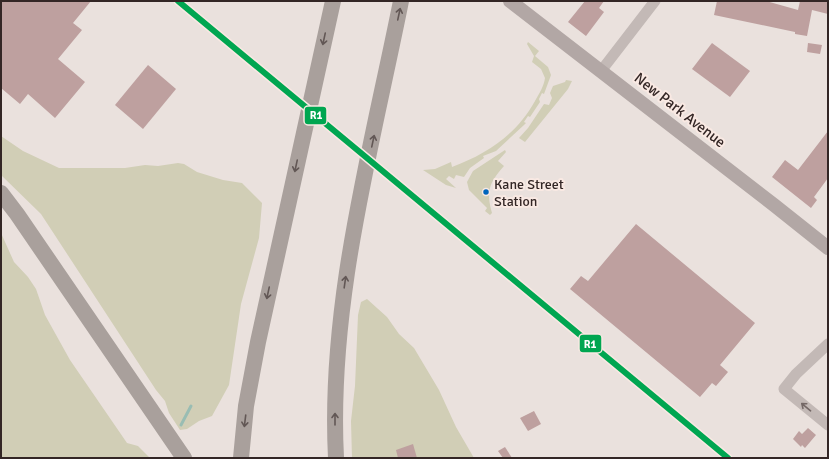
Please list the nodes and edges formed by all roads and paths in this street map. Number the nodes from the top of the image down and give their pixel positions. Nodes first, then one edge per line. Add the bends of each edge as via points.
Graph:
1 (332, 1) edge
2 (402, 1) edge
3 (510, 1) edge
4 (655, 1) edge
5 (601, 71) junction
6 (1, 193) edge
7 (1, 209) edge
8 (828, 248) edge
9 (828, 344) edge
10 (828, 425) edge
11 (171, 458) edge
12 (184, 458) edge
13 (241, 458) edge
14 (336, 458) edge

1 -> 13 highway via 254,358
14 -> 2 highway via 336,380 340,321 349,257
3 - 5 main road, New Park Avenue
4 - 5 street
5 - 8 main road, New Park Avenue
6 - 12 highway
7 - 11 highway
10 -> 9 street via 784,389

